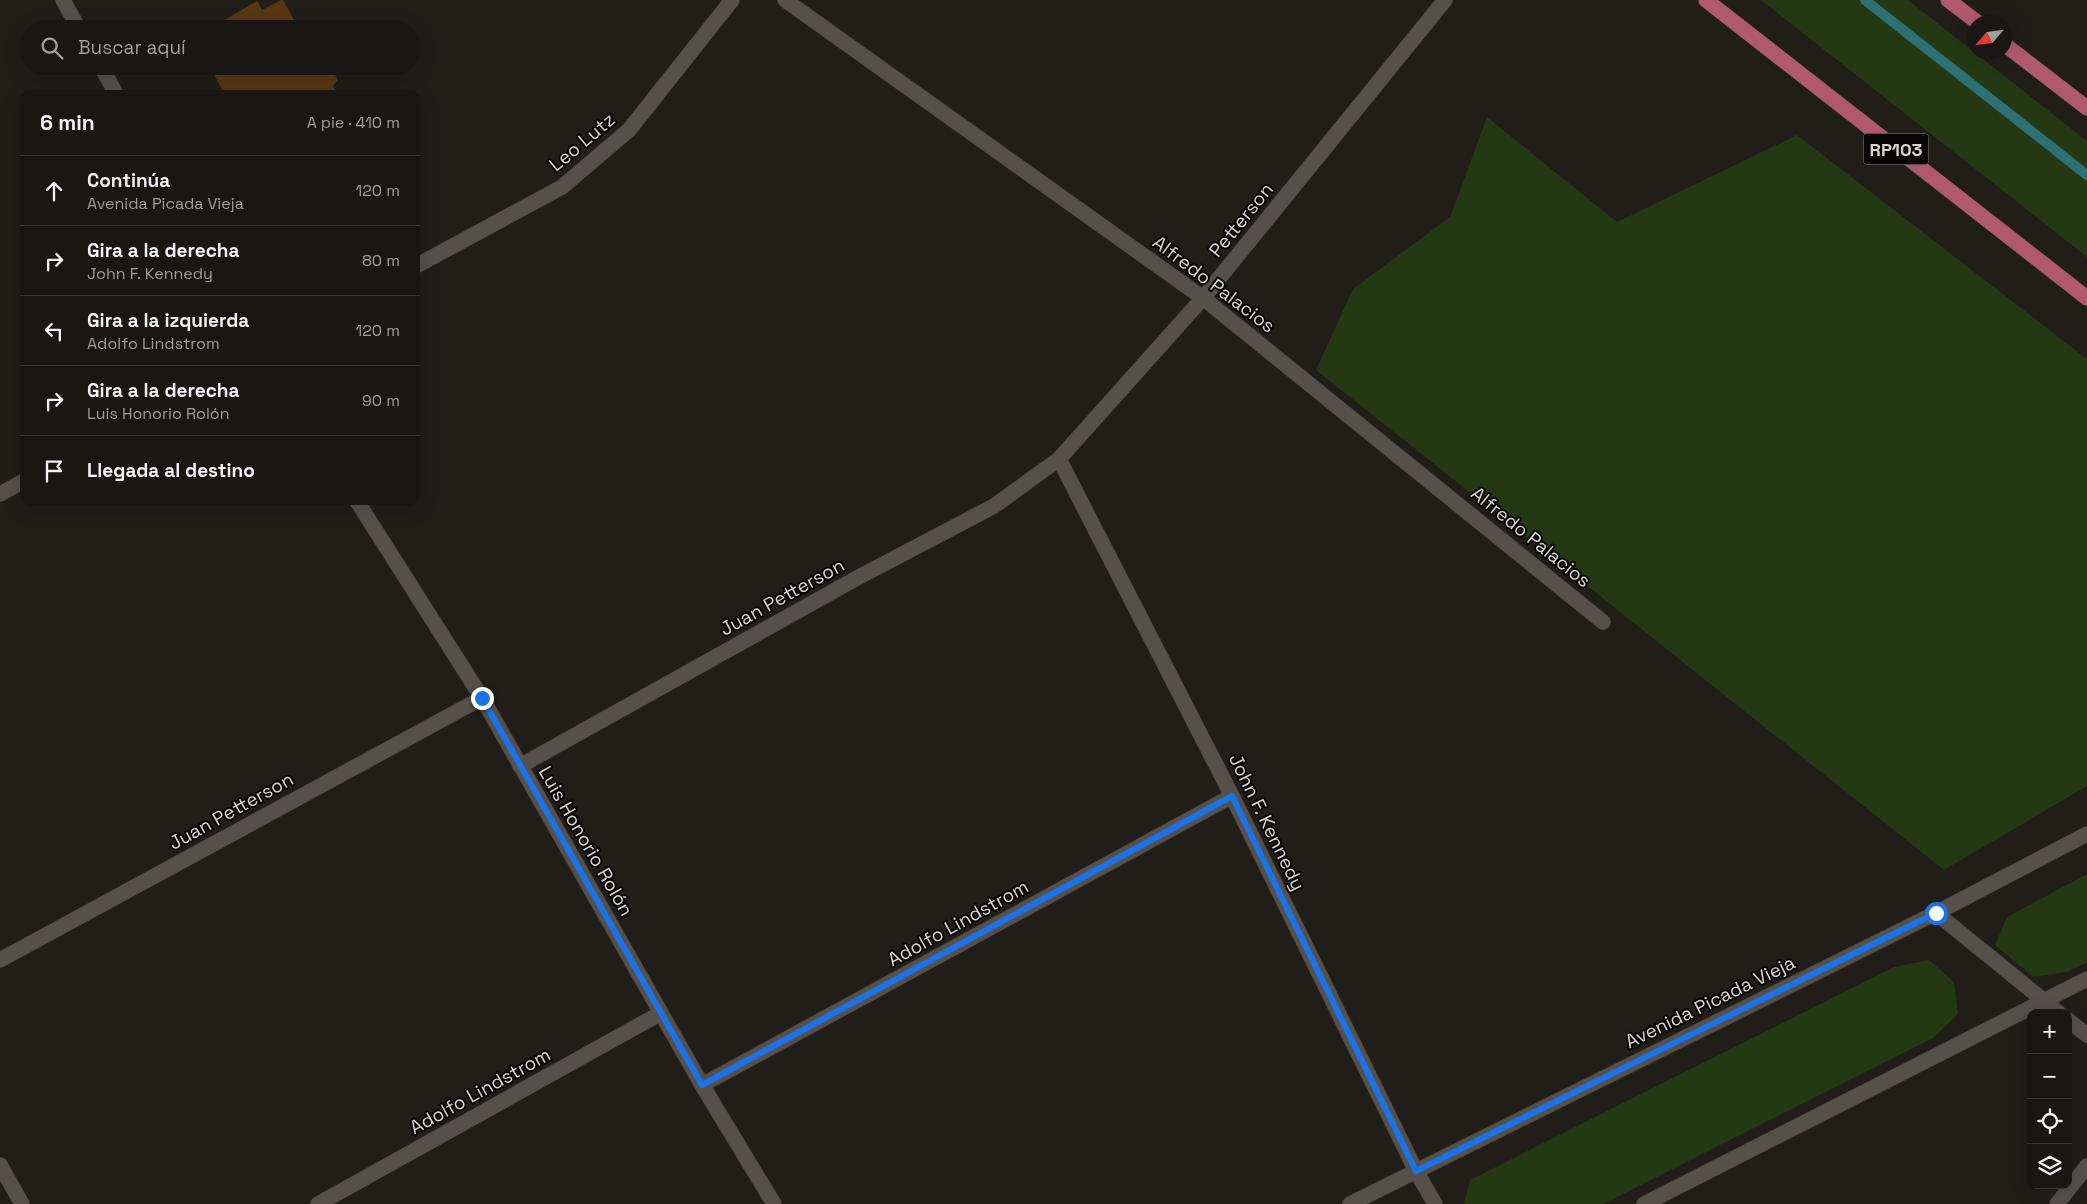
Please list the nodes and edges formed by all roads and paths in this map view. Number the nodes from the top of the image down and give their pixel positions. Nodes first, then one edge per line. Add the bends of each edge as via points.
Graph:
1 (63, 0) edge
2 (732, 0) edge
3 (785, 0) edge
4 (1445, 0) edge
5 (1706, 0) edge
6 (1948, 0) edge
7 (1968, 15) edge
8 (74, 20) edge
9 (2012, 50) edge
10 (105, 75) edge
11 (114, 90) edge
12 (2087, 108) edge
13 (420, 264) edge
14 (1203, 298) junction
15 (2087, 298) edge
16 (1059, 459) junction
17 (20, 483) edge
18 (0, 494) edge
19 (359, 505) edge
20 (1603, 622) dead end
21 (482, 698) junction
22 (520, 766) junction
23 (1232, 796) junction
24 (2087, 834) edge
25 (1936, 913) junction
26 (0, 960) edge
27 (2087, 979) edge
28 (2045, 1001) junction
29 (2054, 1009) edge
30 (661, 1013) junction
31 (2072, 1023) edge
32 (2087, 1035) edge
33 (702, 1085) junction
34 (0, 1165) edge
35 (2087, 1166) edge
36 (1416, 1171) junction
37 (22, 1204) edge
38 (318, 1204) edge
39 (774, 1204) edge
40 (1350, 1204) edge
41 (1435, 1204) edge
42 (1644, 1204) edge
43 (2056, 1204) edge

1 - 8 street
2 - 13 street, Leo Lutz via 629,130 562,187
3 - 14 street, Alfredo Palacios
4 - 14 street, Petterson
5 - 15 main road, RP103
6 - 7 main road
9 - 12 main road
10 - 11 street
14 - 16 street, Petterson
14 - 20 street, Alfredo Palacios
16 - 22 street, Juan Petterson via 994,506 857,578
16 - 23 street, John F. Kennedy
17 - 18 street
19 - 21 street, Luis Honorio Rolón
21 - 22 street, Luis Honorio Rolón
21 - 26 street, Juan Petterson
22 - 30 street, Luis Honorio Rolón
23 - 33 street, Adolfo Lindstrom
23 - 36 street, John F. Kennedy
24 - 25 street, Avenida Picada Vieja
25 - 28 street
25 - 36 street, Avenida Picada Vieja
27 - 28 street
28 - 29 street
28 - 42 street
30 - 33 street, Luis Honorio Rolón
30 - 38 street, Adolfo Lindstrom
31 - 32 street
33 - 39 street, Luis Honorio Rolón
34 - 37 street
35 - 43 street
36 - 40 street, Avenida Picada Vieja
36 - 41 street, John F. Kennedy

